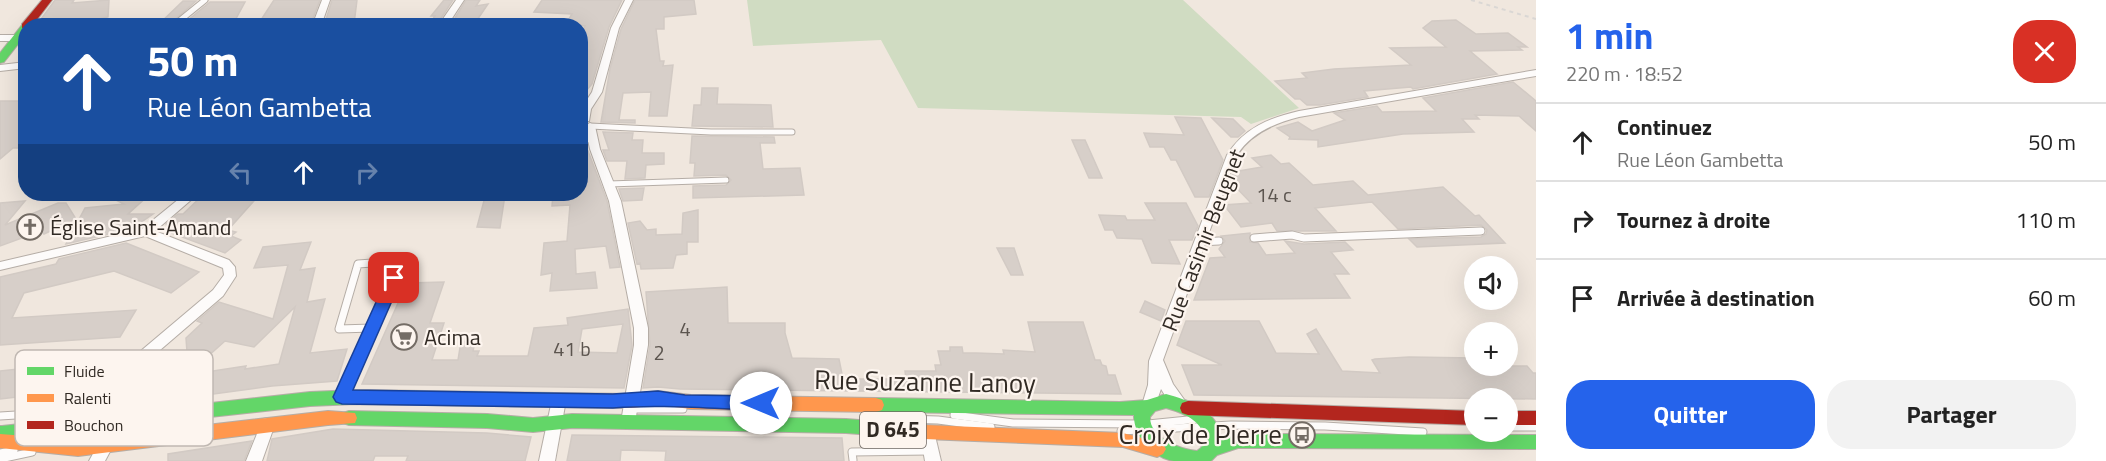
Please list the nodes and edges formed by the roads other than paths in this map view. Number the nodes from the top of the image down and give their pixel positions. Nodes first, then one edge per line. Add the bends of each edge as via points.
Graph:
1 (47, 0) edge
2 (205, 0) edge
3 (326, 0) edge
4 (460, 0) edge
5 (629, 0) edge
6 (32, 18) edge
7 (183, 18) edge
8 (319, 18) edge
9 (448, 18) edge
10 (18, 36) edge
11 (0, 38) edge
12 (16, 38) junction
13 (0, 60) edge
14 (18, 66) edge
15 (0, 68) edge
16 (1536, 73) edge
17 (588, 106) edge
18 (588, 123) edge
19 (588, 131) edge
20 (792, 132) dead end
21 (588, 140) edge
22 (593, 140) junction
23 (726, 180) dead end
24 (609, 184) junction
25 (184, 201) edge
26 (1481, 231) dead end
27 (146, 232) junction
28 (1254, 238) dead end
29 (1219, 241) dead end
30 (1200, 242) junction
31 (0, 266) edge
32 (374, 328) junction
33 (151, 350) edge
34 (1158, 357) junction
35 (342, 397) junction
36 (1148, 406) junction
37 (1185, 406) junction
38 (213, 409) edge
39 (556, 412) junction
40 (629, 412) junction
41 (15, 415) edge
42 (522, 415) dead end
43 (534, 415) dead end
44 (0, 416) edge
45 (213, 418) edge
46 (1464, 418) edge
47 (1518, 418) edge
48 (1536, 418) edge
49 (1205, 422) junction
50 (213, 424) edge
51 (268, 424) junction
52 (1464, 426) edge
53 (1518, 427) edge
54 (1536, 427) edge
55 (1141, 428) junction
56 (213, 431) edge
57 (928, 432) junction
58 (1430, 432) dead end
59 (1460, 432) dead end
60 (15, 433) edge
61 (1536, 434) edge
62 (1, 442) edge
63 (1536, 442) edge
64 (44, 446) edge
65 (57, 446) edge
66 (88, 446) edge
67 (105, 446) edge
68 (52, 447) junction
69 (1157, 449) junction
70 (890, 451) junction
71 (1209, 454) edge
72 (875, 456) edge
73 (932, 456) edge
74 (0, 459) edge
75 (853, 460) edge
76 (1177, 460) edge
77 (98, 461) edge
78 (254, 461) edge
79 (547, 461) edge
80 (892, 461) edge

1 - 6 main road
2 - 7 lane
3 - 8 street
4 - 9 street
5 - 17 street via 615,28 597,92
10 - 12 main road
11 - 12 street
12 - 13 main road
14 - 15 street
16 - 30 street, Rue Casimir Beugnet via 1299,114 1256,129 1232,155
18 - 20 lane via 711,132
19 - 22 street
21 - 22 lane
22 - 24 street
23 - 24 lane
24 - 40 street via 641,328
25 - 27 street
26 - 28 lane
27 - 31 street
27 - 33 street via 225,263 230,276 218,293
29 - 30 lane
30 - 34 street, Rue Casimir Beugnet
32 - 32 lane via 382,309 401,261 358,264 339,329
32 - 35 lane
34 - 36 street, Rue Casimir Beugnet
34 - 37 street, Rue Casimir Beugnet via 1165,382
35 - 38 main road, D 645
35 - 39 main road, D 645
36 - 37 main road, Rue Suzanne Lanoy via 1161,401
36 - 40 main road, Rue Suzanne Lanoy / D 645 via 1120,410 691,402 658,398
36 - 55 main road via 1140,417
37 - 46 main road, Rue Suzanne Lanoy via 1208,410
37 - 49 main road
39 - 40 main road, D 645
39 - 40 main road, D 645
39 - 43 lane
39 - 45 lane via 366,404
39 - 51 main road, D 645 via 519,424 342,418
39 - 79 street
40 - 55 lane via 902,419 1019,429
40 - 57 main road, Rue Suzanne Lanoy / D 645
41 - 44 lane
42 - 50 lane via 312,412
47 - 48 main road
49 - 52 lane via 1320,420
49 - 55 lane
49 - 58 lane
49 - 71 main road via 1213,436
51 - 56 main road, D 645
51 - 78 street
53 - 54 lane
55 - 69 main road
57 - 69 main road, Rue Suzanne Lanoy / D 645 via 1123,440
57 - 73 street
59 - 61 lane
60 - 62 main road, D 645
63 - 71 main road via 1235,441
64 - 68 main road, D 645
65 - 68 lane
66 - 68 main road, D 645
67 - 77 street
68 - 74 lane
69 - 76 main road
70 - 72 lane
70 - 73 lane
70 - 80 lane
71 - 76 main road via 1194,460
72 - 75 lane via 852,452

